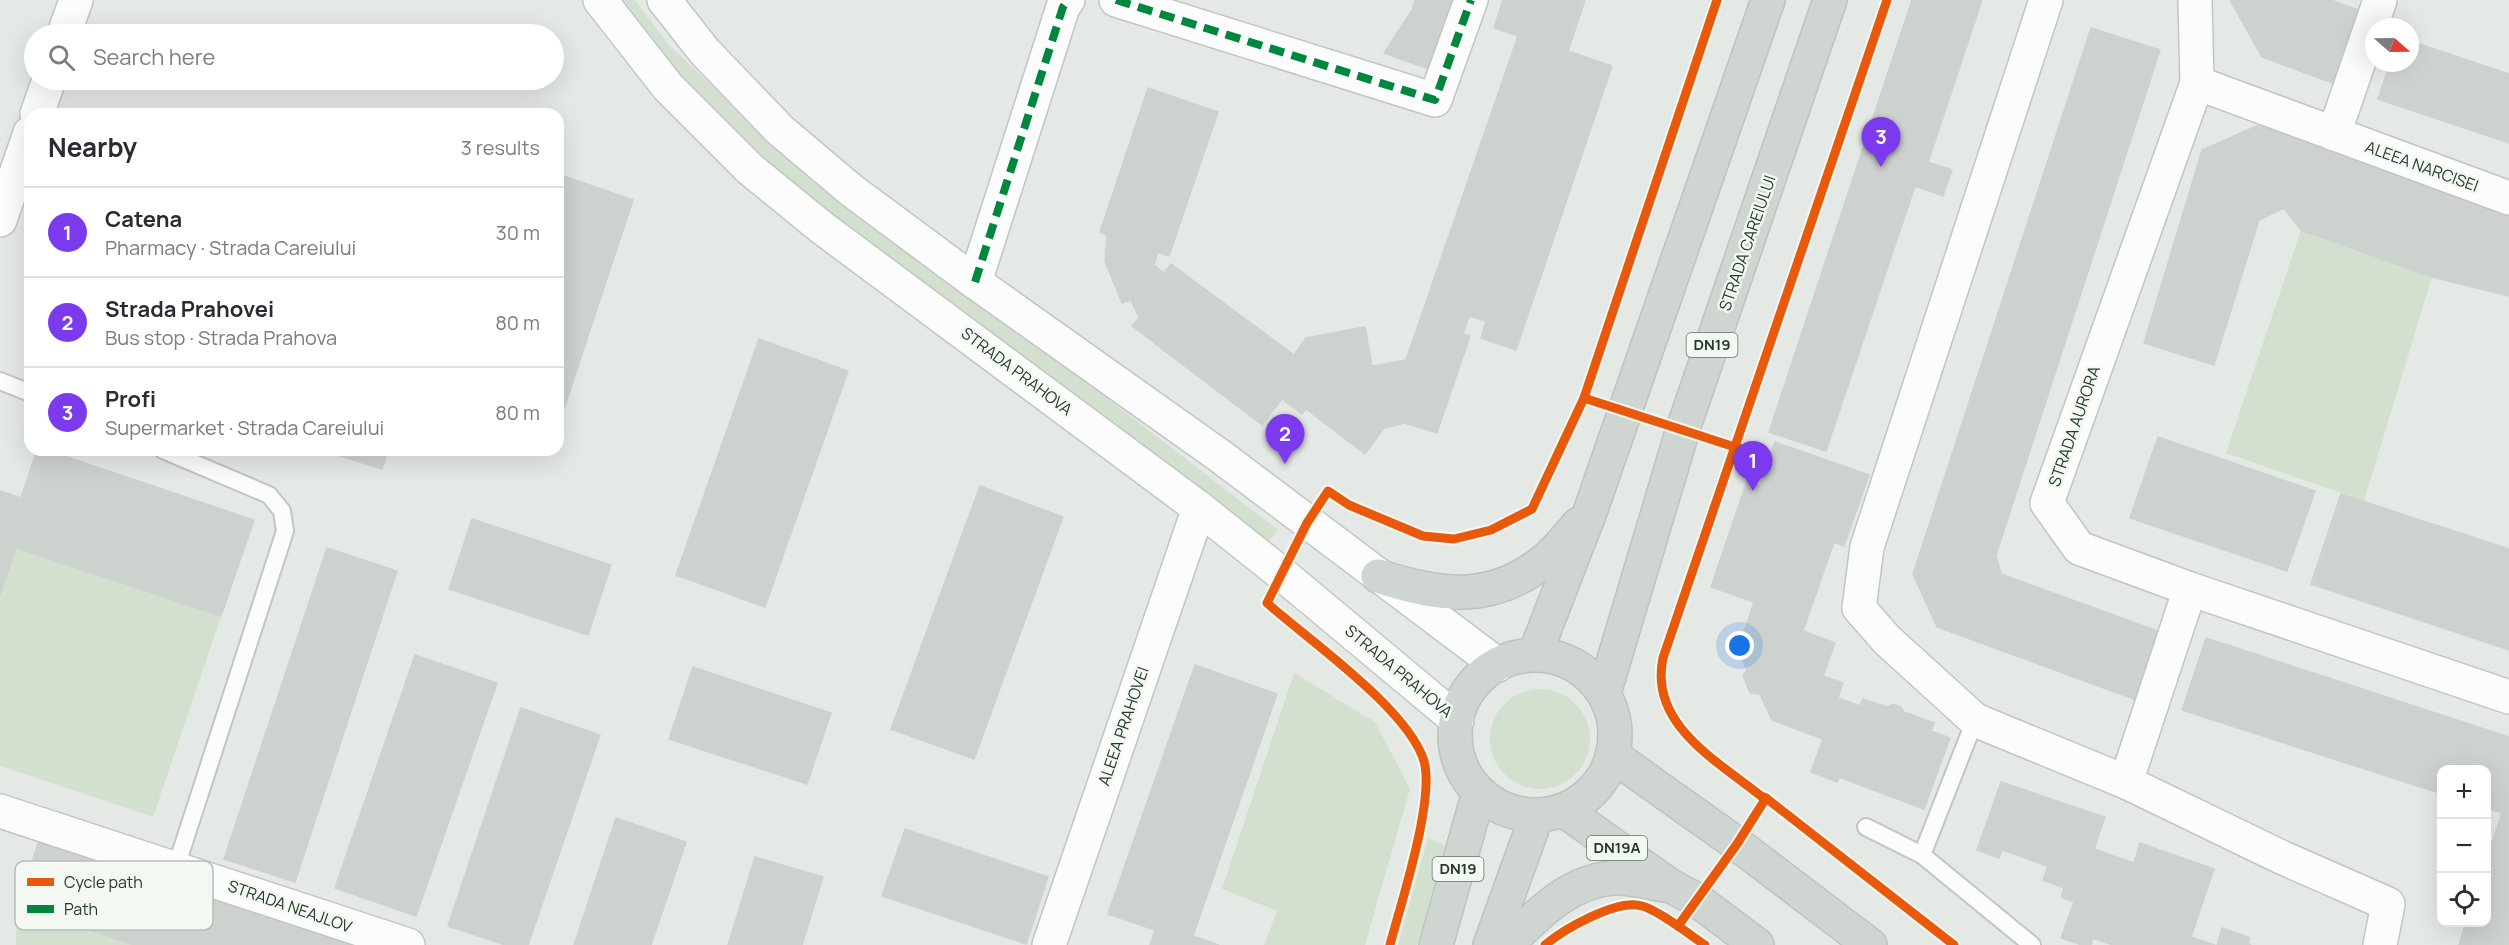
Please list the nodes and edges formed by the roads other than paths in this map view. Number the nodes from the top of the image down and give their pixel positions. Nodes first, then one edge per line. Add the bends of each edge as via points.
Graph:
1 (76, 0) edge
2 (600, 0) edge
3 (664, 0) edge
4 (1068, 0) edge
5 (1116, 0) edge
6 (1471, 0) edge
7 (1768, 0) edge
8 (1830, 0) edge
9 (2046, 0) edge
10 (2195, 0) edge
11 (2380, 0) edge
12 (68, 24) edge
13 (2197, 83) junction
14 (45, 90) edge
15 (39, 108) edge
16 (2334, 134) junction
17 (24, 150) edge
18 (2509, 198) edge
19 (0, 220) edge
20 (975, 282) junction
21 (0, 381) edge
22 (24, 391) edge
23 (177, 456) edge
24 (1198, 508) junction
25 (1590, 512) junction
26 (1378, 576) junction
27 (2190, 589) junction
28 (1535, 654) junction
29 (1498, 665) junction
30 (1604, 693) junction
31 (2509, 697) edge
32 (1456, 720) junction
33 (1975, 720) junction
34 (1612, 755) junction
35 (2126, 782) junction
36 (1479, 792) junction
37 (0, 811) edge
38 (1551, 813) junction
39 (1866, 827) dead end
40 (1922, 855) junction
41 (157, 861) edge
42 (178, 861) edge
43 (213, 879) edge
44 (1669, 885) junction
45 (408, 945) edge
46 (1048, 945) edge
47 (1436, 945) edge
48 (1490, 945) edge
49 (1506, 945) edge
50 (1757, 945) edge
51 (1870, 945) edge
52 (2032, 945) edge
53 (2380, 945) edge

1 - 12 street
2 - 24 street, STRADA PRAHOVA via 668,87 750,169 821,227
3 - 20 street via 705,52 780,130 850,190
4 - 20 street
5 - 6 street via 1435,100
7 - 25 main road
8 - 30 main road, STRADA CAREIULUI / DN19 via 1683,429
9 - 33 street via 1867,547 1859,608 1887,640
10 - 13 street, STRADA AURORA
11 - 16 street
13 - 16 street, ALEEA NARCISEI
13 - 27 street, STRADA AURORA via 2047,503 2079,548
14 - 15 street
16 - 18 street, ALEEA NARCISEI
17 - 19 street
20 - 26 street via 1220,456
21 - 22 lane
23 - 42 lane via 269,495 285,519 285,531
24 - 32 street, STRADA PRAHOVA
24 - 46 street, ALEEA PRAHOVEI
25 - 26 main road via 1545,561 1515,580 1482,591 1447,593
25 - 28 main road
26 - 29 street
27 - 31 street, STRADA AURORA
27 - 35 street
28 - 29 main road
28 - 30 main road via 1562,658 1586,672
29 - 32 main road via 1484,672 1466,694
30 - 34 main road via 1614,718
32 - 36 main road via 1456,747 1464,772
33 - 35 street
33 - 40 lane
34 - 38 main road via 1594,790
34 - 51 main road
35 - 53 street via 2388,904
36 - 38 main road via 1499,807 1524,814
36 - 47 main road, DN19
37 - 41 street, STRADA NEAJLOV
38 - 44 main road, DN19A
38 - 48 main road
39 - 40 lane
40 - 52 lane
43 - 45 street, STRADA NEAJLOV
44 - 49 main road via 1616,878 1591,881 1570,890 1542,911
44 - 50 main road, DN19A via 1697,900

